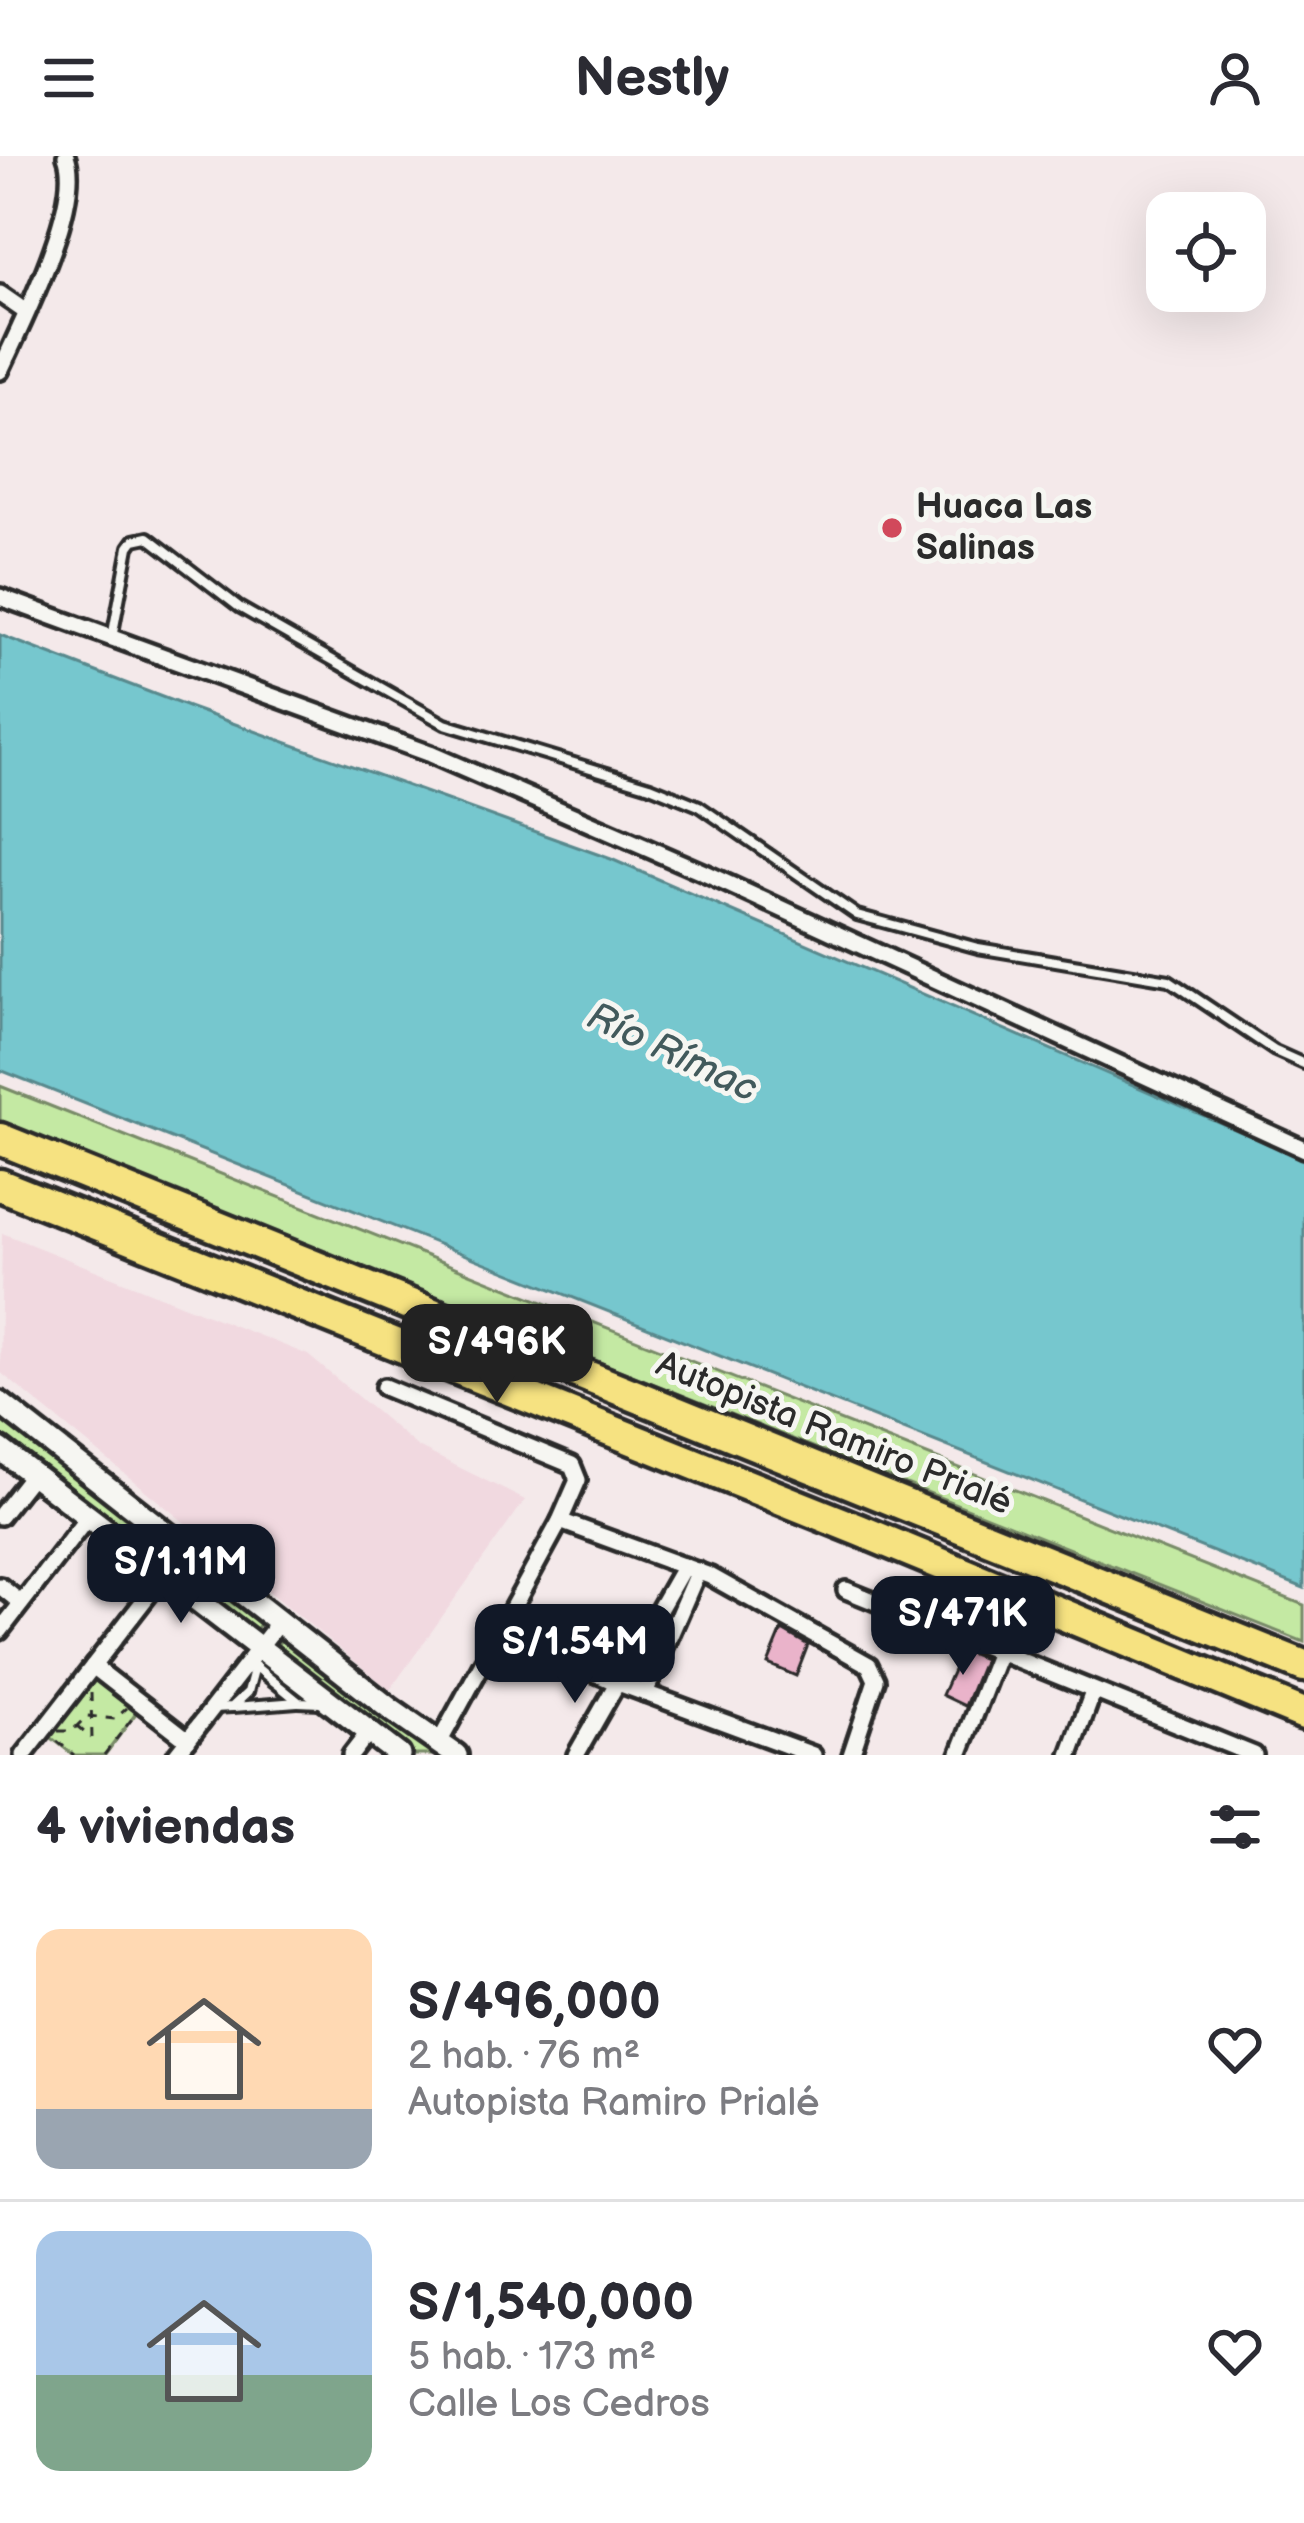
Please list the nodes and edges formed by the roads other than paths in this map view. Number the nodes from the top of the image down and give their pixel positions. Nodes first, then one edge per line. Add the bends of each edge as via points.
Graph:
1 (66, 156) edge
2 (0, 294) edge
3 (26, 312) junction
4 (0, 371) edge
5 (0, 597) edge
6 (111, 640) junction
7 (1304, 1064) edge
8 (0, 1139) edge
9 (1304, 1148) edge
10 (0, 1185) edge
11 (384, 1387) dead end
12 (0, 1403) edge
13 (0, 1449) edge
14 (33, 1474) junction
15 (0, 1516) edge
16 (88, 1517) junction
17 (560, 1521) junction
18 (691, 1569) junction
19 (163, 1576) junction
20 (0, 1586) edge
21 (846, 1590) dead end
22 (21, 1603) junction
23 (280, 1622) junction
24 (0, 1631) edge
25 (500, 1633) junction
26 (1000, 1652) junction
27 (254, 1659) junction
28 (1304, 1666) edge
29 (92, 1674) junction
30 (618, 1683) junction
31 (645, 1693) junction
32 (1093, 1693) junction
33 (299, 1702) junction
34 (329, 1704) junction
35 (232, 1707) junction
36 (213, 1708) junction
37 (1304, 1714) edge
38 (368, 1733) junction
39 (188, 1740) junction
40 (448, 1749) edge
41 (24, 1755) edge
42 (176, 1755) edge
43 (351, 1755) edge
44 (398, 1755) edge
45 (576, 1755) edge
46 (813, 1755) edge
47 (851, 1755) edge
48 (959, 1755) edge
49 (1070, 1755) edge
50 (1254, 1755) edge

1 - 3 street via 67,209
2 - 3 street
3 - 4 street
5 - 6 street
6 - 7 lane via 130,547 148,537 239,607 445,724 699,806 857,915 978,948 1169,980
6 - 9 street via 430,754
8 - 28 highway, Autopista Ramiro Prialé
10 - 37 highway
11 - 17 street via 572,1465 578,1480
12 - 23 main road
13 - 14 main road
14 - 15 street
14 - 16 main road
16 - 19 main road
16 - 22 street
17 - 18 street
17 - 25 street
18 - 30 street
18 - 31 street
18 - 47 street via 869,1664 876,1680
19 - 27 main road
19 - 29 street
20 - 22 street
21 - 26 street
22 - 24 street
23 - 27 street
23 - 40 main road
25 - 30 street
25 - 40 street
26 - 32 street
26 - 48 street
27 - 33 lane
27 - 34 main road
27 - 35 lane via 248,1692
27 - 36 street
29 - 39 street
29 - 41 street
30 - 31 street
30 - 45 street
31 - 46 street
32 - 49 street
32 - 50 street
33 - 34 lane
33 - 35 lane
34 - 38 main road
35 - 36 lane
36 - 39 street
38 - 43 street
38 - 44 main road
39 - 42 street

